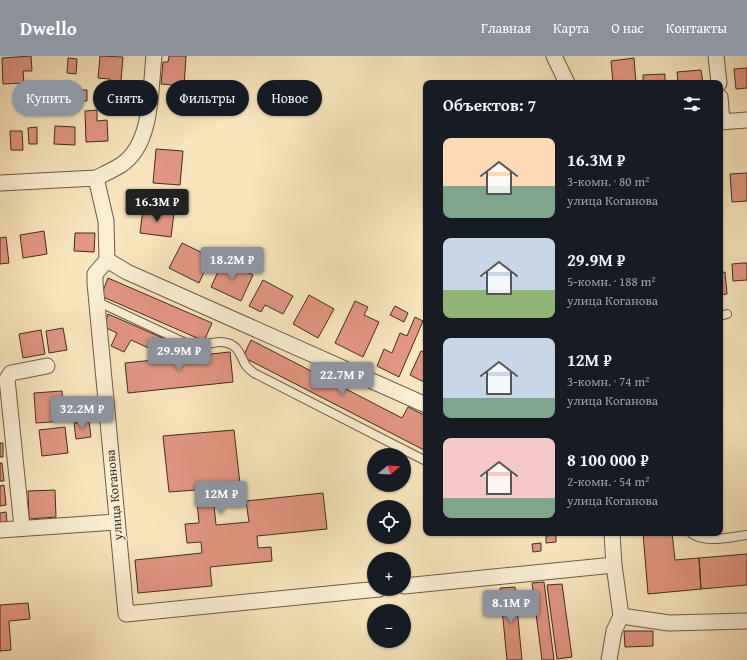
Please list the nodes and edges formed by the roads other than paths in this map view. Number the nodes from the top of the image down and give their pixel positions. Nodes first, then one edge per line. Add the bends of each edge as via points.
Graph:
1 (154, 56) edge
2 (554, 56) edge
3 (716, 56) edge
4 (566, 80) edge
5 (719, 80) edge
6 (747, 120) edge
7 (723, 121) edge
8 (96, 178) junction
9 (0, 183) edge
10 (107, 260) junction
11 (96, 301) junction
12 (47, 366) dead end
13 (423, 404) edge
14 (423, 459) edge
15 (116, 522) junction
16 (22, 527) junction
17 (0, 530) edge
18 (747, 535) edge
19 (612, 536) edge
20 (695, 536) edge
21 (614, 565) junction
22 (411, 585) edge
23 (367, 590) edge
24 (621, 616) junction
25 (747, 621) edge
26 (609, 660) edge

1 - 8 street via 146,129 133,154 122,165
2 - 4 street
3 - 5 street
6 - 7 street
8 - 9 street
8 - 10 street via 106,221
10 - 11 street, улица Коганова via 95,274
10 - 13 street via 127,272
11 - 14 lane via 190,345 202,346 217,342 232,344 243,364 254,373
11 - 15 street, улица Коганова
12 - 16 street via 11,373 7,379
15 - 16 street
15 - 23 street, улица Коганова via 126,614
16 - 17 street
18 - 20 lane via 704,539
19 - 21 street
21 - 22 street
21 - 24 street
24 - 25 street via 669,623
24 - 26 street via 611,641

